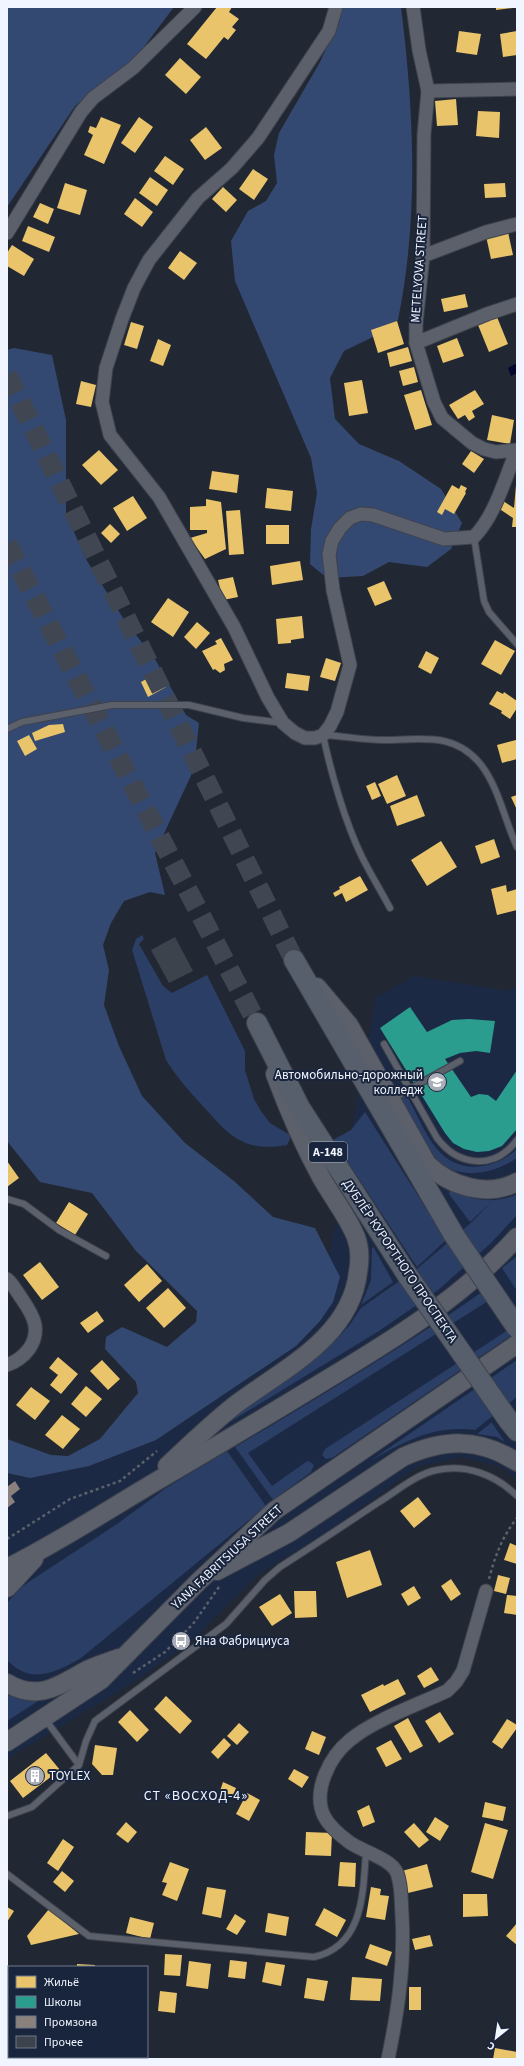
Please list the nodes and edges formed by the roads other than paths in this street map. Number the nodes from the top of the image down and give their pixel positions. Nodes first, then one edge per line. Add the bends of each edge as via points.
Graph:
1 (195, 7) edge
2 (336, 7) edge
3 (413, 7) edge
4 (517, 89) edge
5 (428, 90) junction
6 (517, 224) edge
7 (7, 233) edge
8 (423, 256) junction
9 (517, 304) edge
10 (416, 343) junction
11 (517, 450) edge
12 (474, 537) junction
13 (517, 644) edge
14 (283, 723) junction
15 (7, 730) edge
16 (323, 734) junction
17 (517, 847) edge
18 (390, 908) dead end
19 (294, 960) joint
20 (257, 1023) joint
21 (384, 1044) dead end
22 (460, 1061) dead end
23 (409, 1089) junction
24 (391, 1099) junction
25 (517, 1140) edge
26 (517, 1182) edge
27 (7, 1199) edge
28 (517, 1237) edge
29 (106, 1256) dead end
30 (7, 1278) edge
31 (517, 1328) edge
32 (517, 1344) edge
33 (7, 1365) edge
34 (513, 1426) edge
35 (517, 1462) edge
36 (146, 1487) junction
37 (517, 1496) edge
38 (43, 1550) junction
39 (7, 1568) edge
40 (199, 1581) junction
41 (7, 1588) edge
42 (486, 1591) road end
43 (124, 1656) junction
44 (7, 1683) edge
45 (44, 1718) junction
46 (7, 1742) edge
47 (78, 1764) junction
48 (7, 1816) edge
49 (366, 1852) junction
50 (7, 1874) edge
51 (388, 2059) edge

1 - 7 street via 133,68 93,98 81,112
2 - 14 street via 329,31 258,138 232,168 198,198 149,260 122,319 106,368 102,402 110,434 159,497 228,615 268,698
3 - 5 street, METELYOVA STREET
4 - 5 street
5 - 8 street, METELYOVA STREET via 424,134
6 - 8 street via 486,232
8 - 10 street, METELYOVA STREET
9 - 10 street
10 - 11 street, METELYOVA STREET via 434,402 442,418 472,444 496,452
11 - 12 street via 492,513
12 - 13 lane via 484,601 489,612
12 - 16 street via 444,539 361,514 350,518 340,528 332,541 329,554 333,590 350,665 337,712
14 - 15 lane via 243,718 189,705 112,705 22,722
14 - 16 street via 295,734 305,738 315,738
16 - 17 lane via 384,740 437,739 456,744 482,766 496,793
16 - 18 lane via 328,760 361,856
19 - 24 main road via 349,1026
19 - 31 main road, bridge via 454,1235
20 - 34 main road, ДУБЛЁР КУРОРТНОГО ПРОСПЕКТА / А-148, bridge via 300,1108 408,1276
20 - 36 main road, А-148 via 288,1109 321,1176 357,1238 360,1259 358,1280 351,1301 338,1322 317,1345 229,1410
21 - 23 lane
22 - 23 lane
23 - 24 lane
23 - 25 lane via 436,1138 445,1149 459,1158 487,1161 513,1146
24 - 26 main road via 427,1164 439,1175 475,1189 493,1189
27 - 29 lane via 24,1204 58,1230
28 - 36 main road, А-148 via 496,1261 465,1288 405,1330
30 - 33 street via 33,1315 37,1331 25,1354
32 - 40 main road, YANA FABRITSIUSA STREET via 274,1511
35 - 40 main road via 484,1446 462,1443 435,1445 419,1450 403,1457 289,1533
36 - 38 main road, А-148
37 - 47 lane via 490,1475 470,1470 436,1470 408,1483 280,1567 264,1580 226,1624 103,1714 90,1730
38 - 39 main road, А-148
38 - 41 main road, А-148
40 - 43 main road, YANA FABRITSIUSA STREET
42 - 49 street via 463,1671 456,1682 447,1691 350,1740 326,1772 321,1796 324,1817 350,1842
43 - 44 main road via 45,1691 30,1691
43 - 45 main road, YANA FABRITSIUSA STREET via 101,1680
45 - 46 main road, YANA FABRITSIUSA STREET
45 - 47 lane
47 - 48 lane via 32,1807
49 - 50 lane via 364,1891 358,1918 339,1946 324,1955 314,1957 89,1936
49 - 51 street via 394,1867 401,1892 404,1937 402,1970 398,2010

